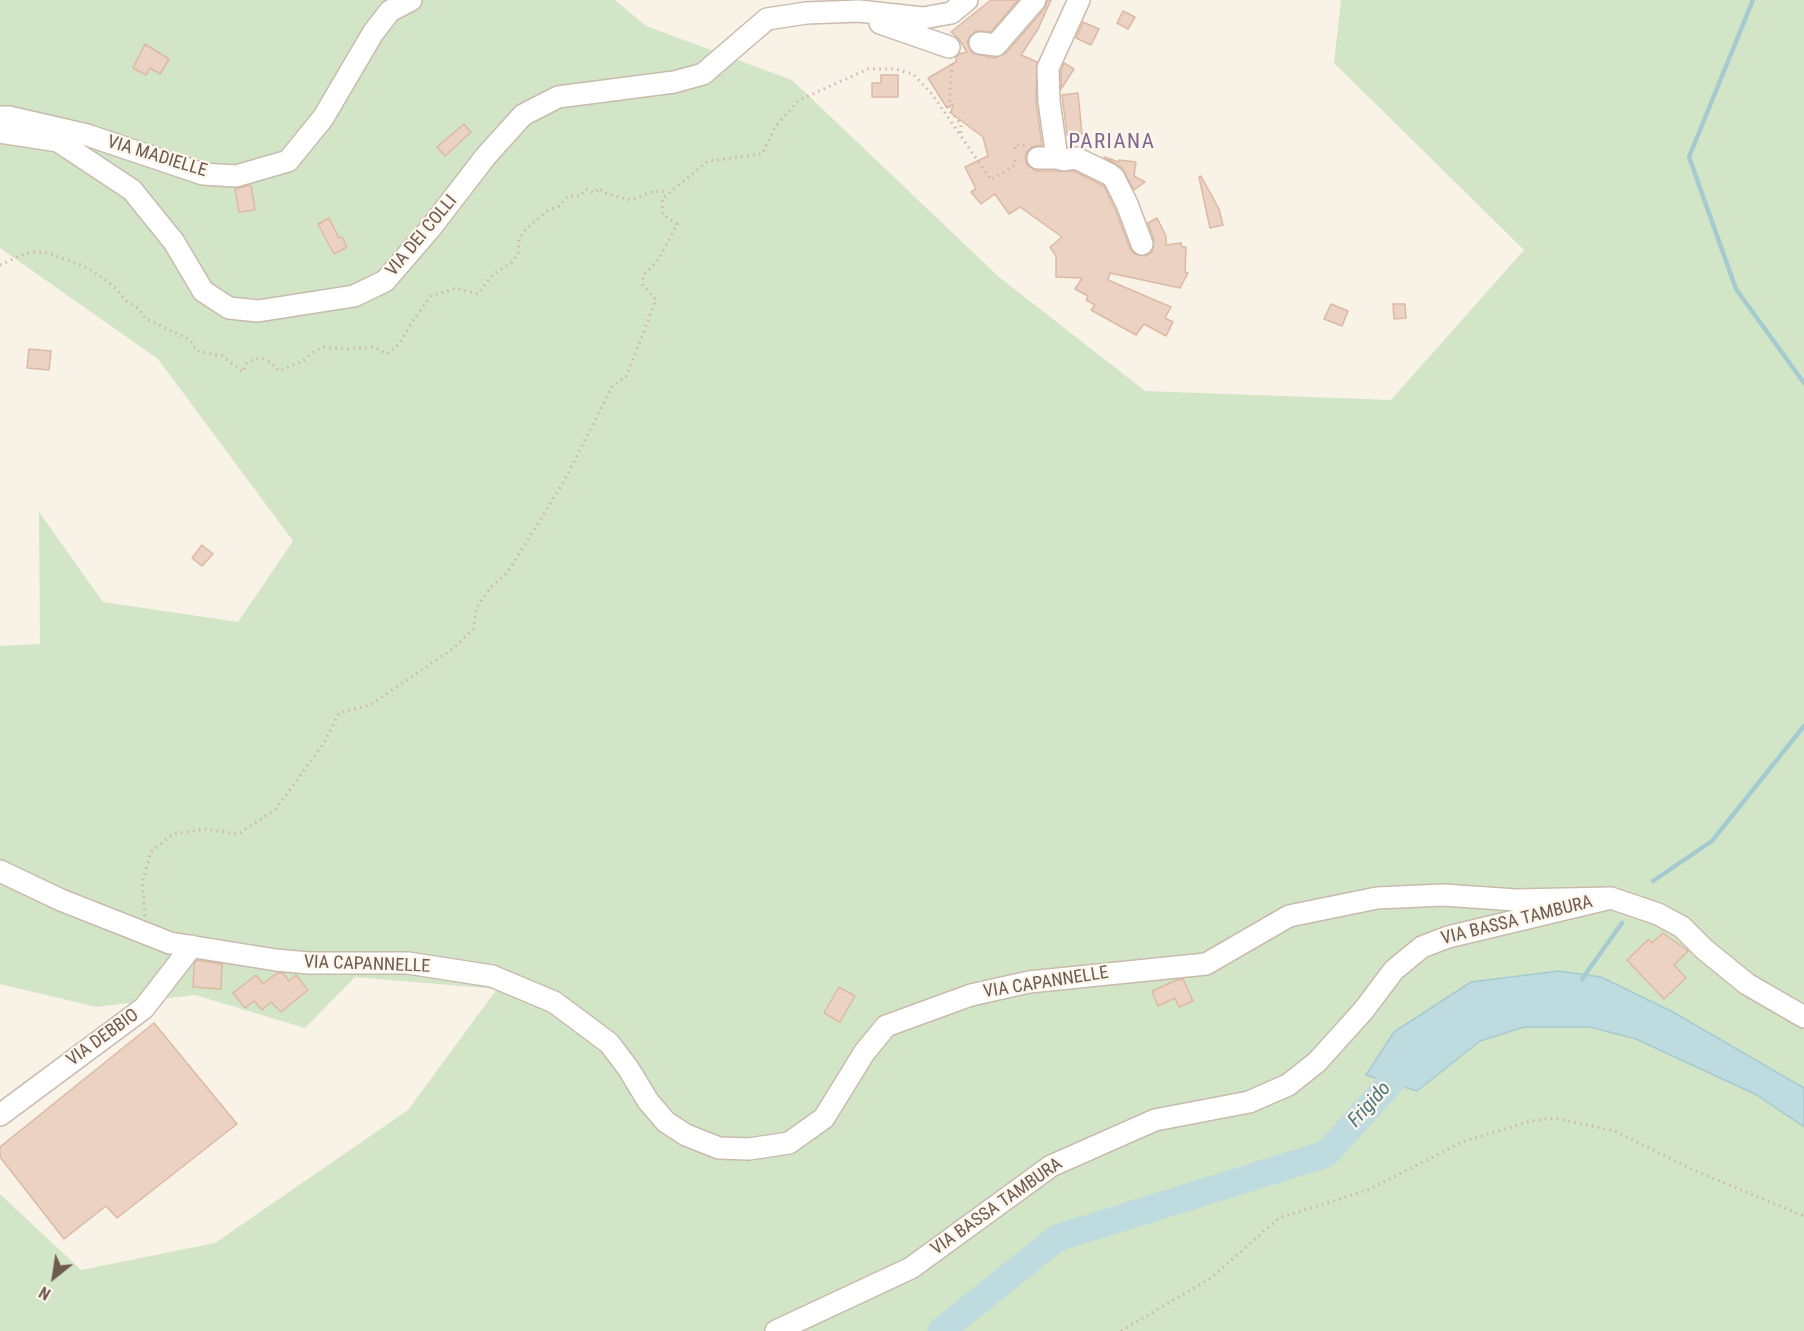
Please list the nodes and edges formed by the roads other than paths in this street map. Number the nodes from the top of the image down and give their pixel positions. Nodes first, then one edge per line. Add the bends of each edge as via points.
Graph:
1 (411, 0) edge
2 (967, 0) edge
3 (1035, 0) edge
4 (1079, 0) edge
5 (859, 11) junction
6 (980, 43) dead end
7 (949, 47) road end
8 (0, 117) edge
9 (0, 132) edge
10 (1142, 244) dead end
11 (0, 871) edge
12 (1611, 898) junction
13 (192, 946) junction
14 (1804, 1017) edge
15 (0, 1115) edge
16 (776, 1331) edge

1 - 8 street, VIA MADIELLE via 390,11 323,118 288,161 236,176 203,174 87,135
2 - 5 street, VIA DEI COLLI via 951,12 923,18
3 - 6 street via 996,45
4 - 10 street via 1048,68 1047,158 1076,158 1109,174 1127,204
5 - 7 street via 871,20
5 - 9 street, VIA DEI COLLI via 767,19 703,74 693,77 558,97 523,115 385,281 354,297 258,311 229,308 203,291 174,242 132,190 58,141
11 - 13 street, VIA CAPANNELLE via 159,939
12 - 13 street, VIA CAPANNELLE via 1377,898 1289,916 1206,964 1029,982 972,995 886,1026 864,1053 824,1118 789,1143 749,1149 719,1148 666,1122 609,1043 554,1002 492,976 408,963 276,960
12 - 14 street, VIA BASSA TAMBURA via 1682,927 1747,984
12 - 16 street, VIA BASSA TAMBURA via 1458,934 1422,947 1394,970 1317,1062 1288,1085 1249,1102 1155,1120 1051,1166 910,1268
13 - 15 street, VIA DEBBIO via 144,1008

